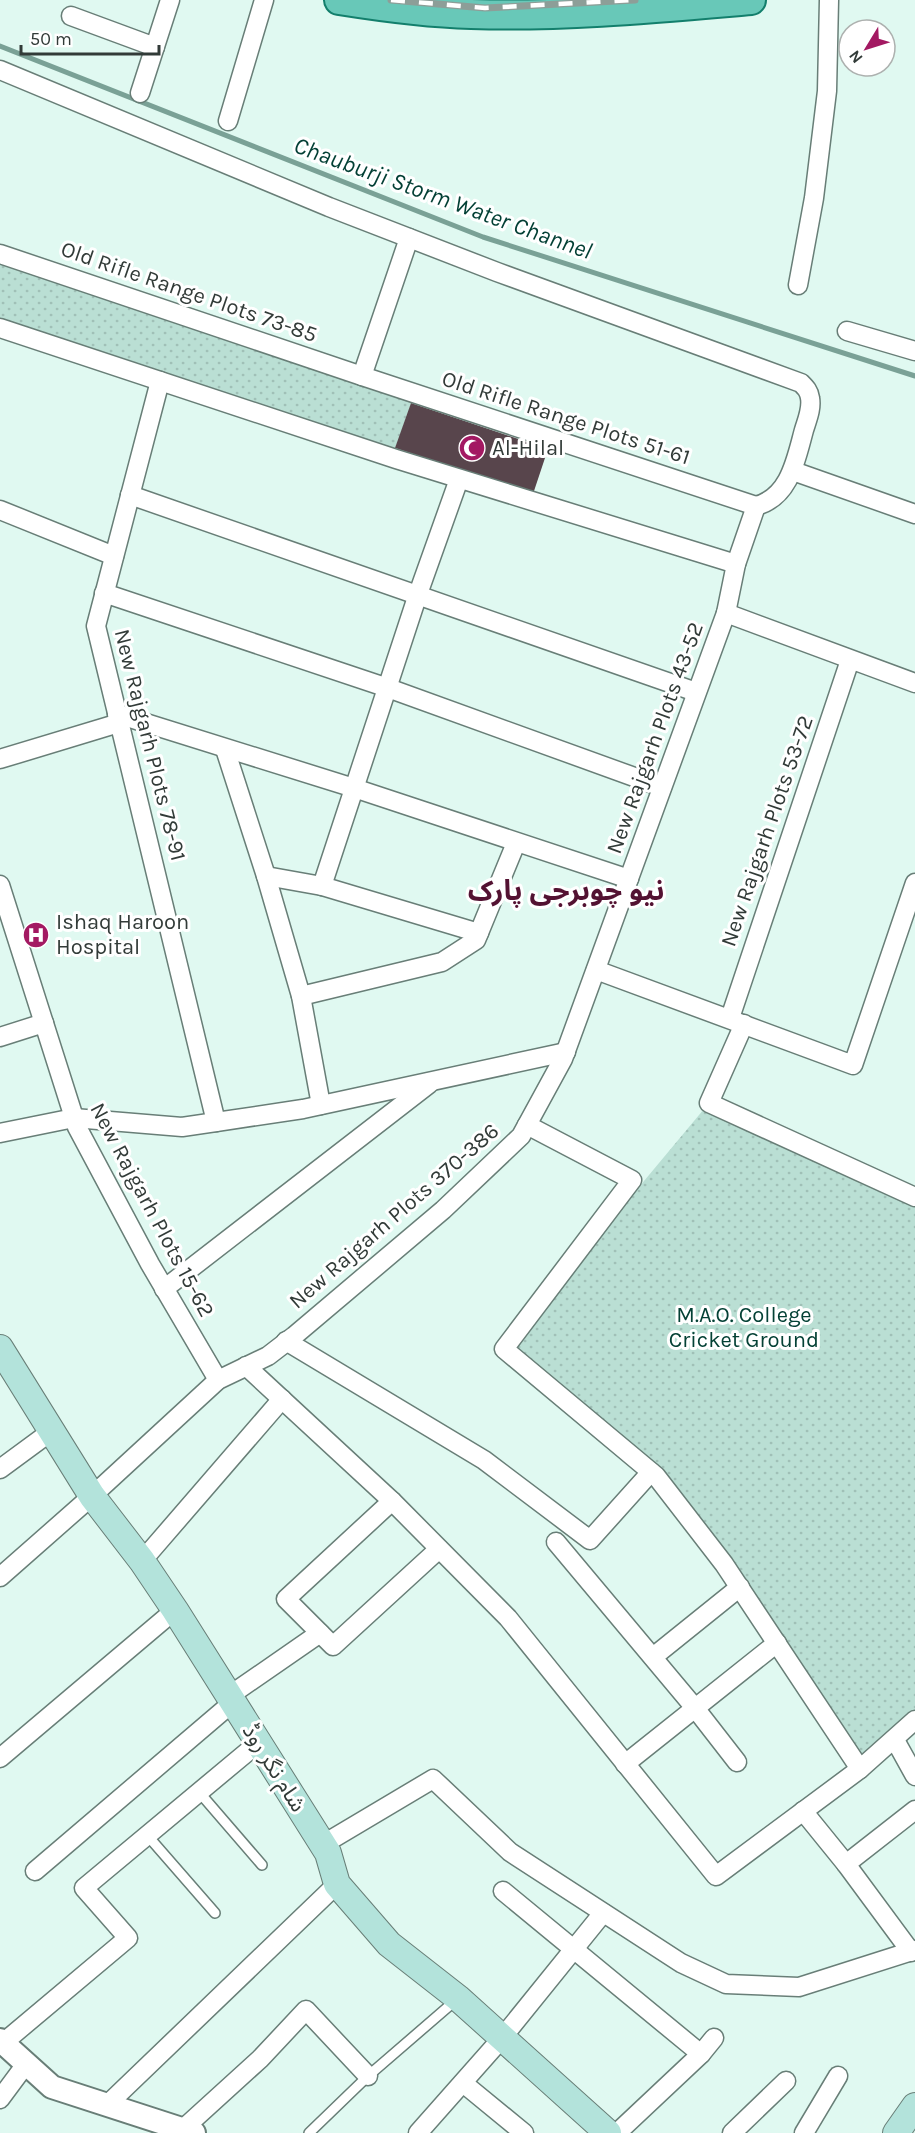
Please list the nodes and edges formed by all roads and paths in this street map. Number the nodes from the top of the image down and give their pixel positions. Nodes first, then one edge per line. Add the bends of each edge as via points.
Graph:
1 (170, 0) edge
2 (264, 0) edge
3 (339, 0) edge
4 (751, 0) edge
5 (829, 0) edge
6 (71, 16) dead end
7 (155, 47) junction
8 (0, 70) edge
9 (140, 93) dead end
10 (228, 121) dead end
11 (409, 238) junction
12 (0, 254) edge
13 (798, 285) dead end
14 (0, 328) edge
15 (847, 331) dead end
16 (915, 351) edge
17 (362, 376) junction
18 (160, 381) junction
19 (793, 471) junction
20 (459, 479) junction
21 (130, 495) junction
22 (756, 506) junction
23 (0, 510) edge
24 (915, 514) edge
25 (114, 556) junction
26 (736, 564) junction
27 (104, 593) junction
28 (418, 594) junction
29 (726, 613) junction
30 (850, 660) junction
31 (915, 683) edge
32 (388, 688) junction
33 (696, 692) junction
34 (118, 718) junction
35 (225, 749) junction
36 (0, 759) edge
37 (662, 787) junction
38 (354, 788) junction
39 (516, 843) junction
40 (266, 876) junction
41 (629, 879) junction
42 (915, 883) edge
43 (0, 885) edge
44 (322, 886) junction
45 (478, 933) junction
46 (8, 941) edge
47 (596, 970) junction
48 (301, 996) junction
49 (737, 1021) junction
50 (44, 1023) junction
51 (0, 1037) edge
52 (566, 1052) junction
53 (433, 1081) junction
54 (321, 1105) junction
55 (74, 1118) junction
56 (216, 1122) junction
57 (527, 1125) junction
58 (0, 1133) edge
59 (915, 1197) edge
60 (164, 1288) junction
61 (286, 1341) junction
62 (0, 1348) edge
63 (246, 1366) junction
64 (218, 1380) junction
65 (282, 1399) junction
66 (53, 1430) junction
67 (3, 1460) edge
68 (651, 1472) junction
69 (92, 1496) junction
70 (392, 1501) junction
71 (556, 1542) dead end
72 (439, 1549) junction
73 (141, 1561) junction
74 (1, 1573) edge
75 (740, 1587) junction
76 (175, 1610) junction
77 (320, 1633) junction
78 (777, 1643) junction
79 (653, 1657) junction
80 (231, 1700) junction
81 (695, 1708) junction
82 (915, 1720) edge
83 (895, 1740) junction
84 (258, 1743) junction
85 (0, 1758) edge
86 (737, 1762) dead end
87 (625, 1764) junction
88 (860, 1769) junction
89 (915, 1776) edge
90 (199, 1792) junction
91 (915, 1810) edge
92 (803, 1811) junction
93 (147, 1835) junction
94 (322, 1845) junction
95 (846, 1864) junction
96 (262, 1865) dead end
97 (35, 1871) dead end
98 (337, 1884) junction
99 (503, 1892) dead end
100 (215, 1913) dead end
101 (603, 1913) junction
102 (574, 1950) junction
103 (913, 1951) edge
104 (458, 1998) junction
105 (502, 2038) junction
106 (714, 2038) dead end
107 (2, 2042) edge
108 (701, 2054) junction
109 (26, 2064) junction
110 (369, 2076) junction
111 (838, 2076) dead end
112 (786, 2081) dead end
113 (463, 2083) junction
114 (0, 2099) edge
115 (107, 2105) junction
116 (915, 2106) edge
117 (189, 2131) edge
118 (309, 2133) edge
119 (418, 2133) edge
120 (524, 2133) edge
121 (608, 2133) edge
122 (617, 2133) edge
123 (732, 2133) edge
124 (804, 2133) edge
125 (896, 2133) edge

1 - 7 street
2 - 10 street
3 - 4 main road via 471,14 583,13
5 - 13 street via 827,91
6 - 7 street
7 - 9 street
8 - 11 street
11 - 17 street
11 - 19 street via 801,383 808,390 810,406
12 - 17 street, Old Rifle Range Plots 73-85
14 - 18 street
15 - 16 street
17 - 22 street, Old Rifle Range Plots 51-61
18 - 20 street
18 - 21 street, New Rajgarh Plots 78-91
19 - 22 street via 773,498
19 - 24 street
20 - 26 street
20 - 28 street
21 - 25 street, New Rajgarh Plots 78-91
21 - 28 street
22 - 26 street, New Rajgarh Plots 43-52
23 - 25 street
25 - 27 street, New Rajgarh Plots 78-91
26 - 29 street, New Rajgarh Plots 43-52
27 - 32 street
27 - 34 street, New Rajgarh Plots 78-91 via 96,626
28 - 32 street
28 - 33 street
29 - 30 street
29 - 33 street, New Rajgarh Plots 43-52
30 - 31 street
30 - 49 street, New Rajgarh Plots 53-72
32 - 37 street
32 - 38 street
33 - 37 street, New Rajgarh Plots 43-52
34 - 35 street
34 - 36 street
34 - 56 street, New Rajgarh Plots 78-91
35 - 38 street
35 - 40 street
37 - 41 street, New Rajgarh Plots 43-52
38 - 39 street
38 - 44 street
39 - 41 street
39 - 45 street
40 - 44 street
40 - 48 street
41 - 47 street, New Rajgarh Plots 43-52
42 - 49 street via 853,1065
43 - 46 street, New Rajgarh Plots 15-62
44 - 45 street
45 - 48 street via 476,940 442,962
46 - 50 street, New Rajgarh Plots 15-62
47 - 49 street
47 - 52 street, New Rajgarh Plots 43-52
48 - 54 street
49 - 59 street, New Rajgarh Plots 53-72 via 709,1103
50 - 51 street
50 - 55 street, New Rajgarh Plots 15-62
52 - 53 street
52 - 57 street, New Rajgarh Plots 370-386
53 - 54 street
53 - 60 street
54 - 56 street
55 - 56 street via 182,1127
55 - 58 street
55 - 60 street, New Rajgarh Plots 15-62
57 - 61 street, New Rajgarh Plots 370-386 via 521,1136 443,1210
57 - 68 street via 632,1180 504,1349
60 - 64 street, New Rajgarh Plots 15-62
61 - 63 street, New Rajgarh Plots 370-386 via 268,1356
61 - 68 street via 484,1460 590,1540
62 - 66 main road, شام نگر روڈ
63 - 64 street, New Rajgarh Plots 370-386
63 - 65 street
64 - 69 street, New Rajgarh Plots 370-386
65 - 70 street
65 - 73 street
66 - 67 street
66 - 69 main road, شام نگر روڈ
68 - 75 street
69 - 73 main road, شام نگر روڈ
69 - 74 street, New Rajgarh Plots 370-386
70 - 72 street
70 - 77 street via 286,1599
71 - 79 street
72 - 77 street via 333,1646
72 - 87 street via 508,1618
73 - 76 main road, شام نگر روڈ
75 - 78 street
75 - 79 street
76 - 80 main road, شام نگر روڈ
76 - 85 street
77 - 80 street
78 - 81 street
78 - 88 street
79 - 81 street
80 - 84 main road, شام نگر روڈ
80 - 97 street
81 - 86 street
81 - 87 street
82 - 83 street
83 - 88 street
83 - 89 street
84 - 90 street
84 - 94 main road, شام نگر روڈ
87 - 92 street via 716,1876
88 - 92 street
90 - 93 street
90 - 96 lane
91 - 95 street
92 - 95 street
93 - 100 lane
93 - 107 street via 84,1888 128,1938
94 - 98 main road, شام نگر روڈ
94 - 101 street via 432,1779 510,1852
95 - 103 street
98 - 104 main road, شام نگر روڈ via 389,1944
98 - 115 street
99 - 102 street
101 - 102 street
101 - 103 street via 681,1963 726,1984 799,1987
102 - 105 street
102 - 108 street
104 - 105 main road, شام نگر روڈ
104 - 110 lane
105 - 113 street
105 - 121 main road, شام نگر روڈ
106 - 108 street
107 - 109 street
108 - 122 street
109 - 114 street
109 - 115 street via 52,2087
110 - 117 street via 306,2010
110 - 118 lane
111 - 124 street
112 - 123 street
113 - 119 street
113 - 120 street
115 - 117 street
116 - 125 main road

